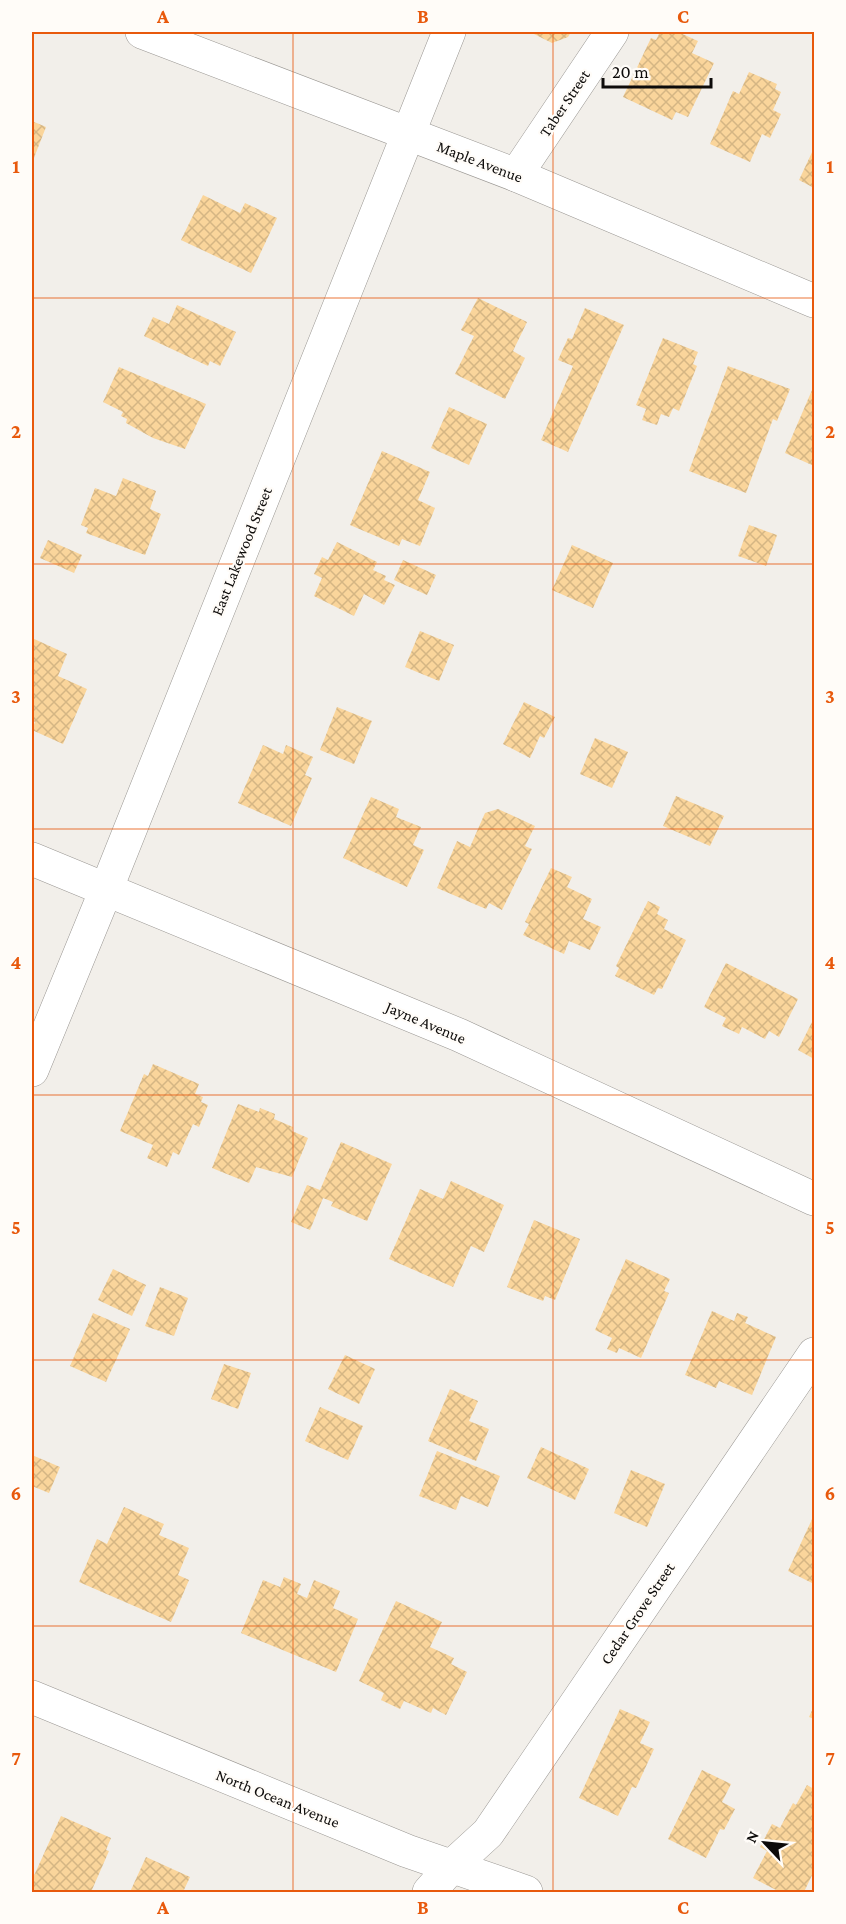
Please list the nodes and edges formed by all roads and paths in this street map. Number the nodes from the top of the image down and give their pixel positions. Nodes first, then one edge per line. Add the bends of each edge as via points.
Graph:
1 (142, 32) edge
2 (449, 32) edge
3 (612, 32) edge
4 (408, 133) junction
5 (516, 175) junction
6 (814, 301) edge
7 (32, 859) edge
8 (106, 890) junction
9 (32, 1070) edge
10 (814, 1199) edge
11 (814, 1354) edge
12 (32, 1697) edge
13 (452, 1866) junction
14 (429, 1893) edge
15 (526, 1893) edge

1 - 4 street, Maple Avenue
2 - 4 street, East Lakewood Street
3 - 5 street, Taber Street
4 - 5 street, Maple Avenue
4 - 8 street, East Lakewood Street
5 - 6 street, Maple Avenue
7 - 8 street, Jayne Avenue
8 - 9 street, East Lakewood Street
8 - 10 street, Jayne Avenue via 459,1035
11 - 13 street, Cedar Grove Street via 488,1833
12 - 13 street, North Ocean Avenue
13 - 14 street, Cedar Grove Street
13 - 15 street, North Ocean Avenue

